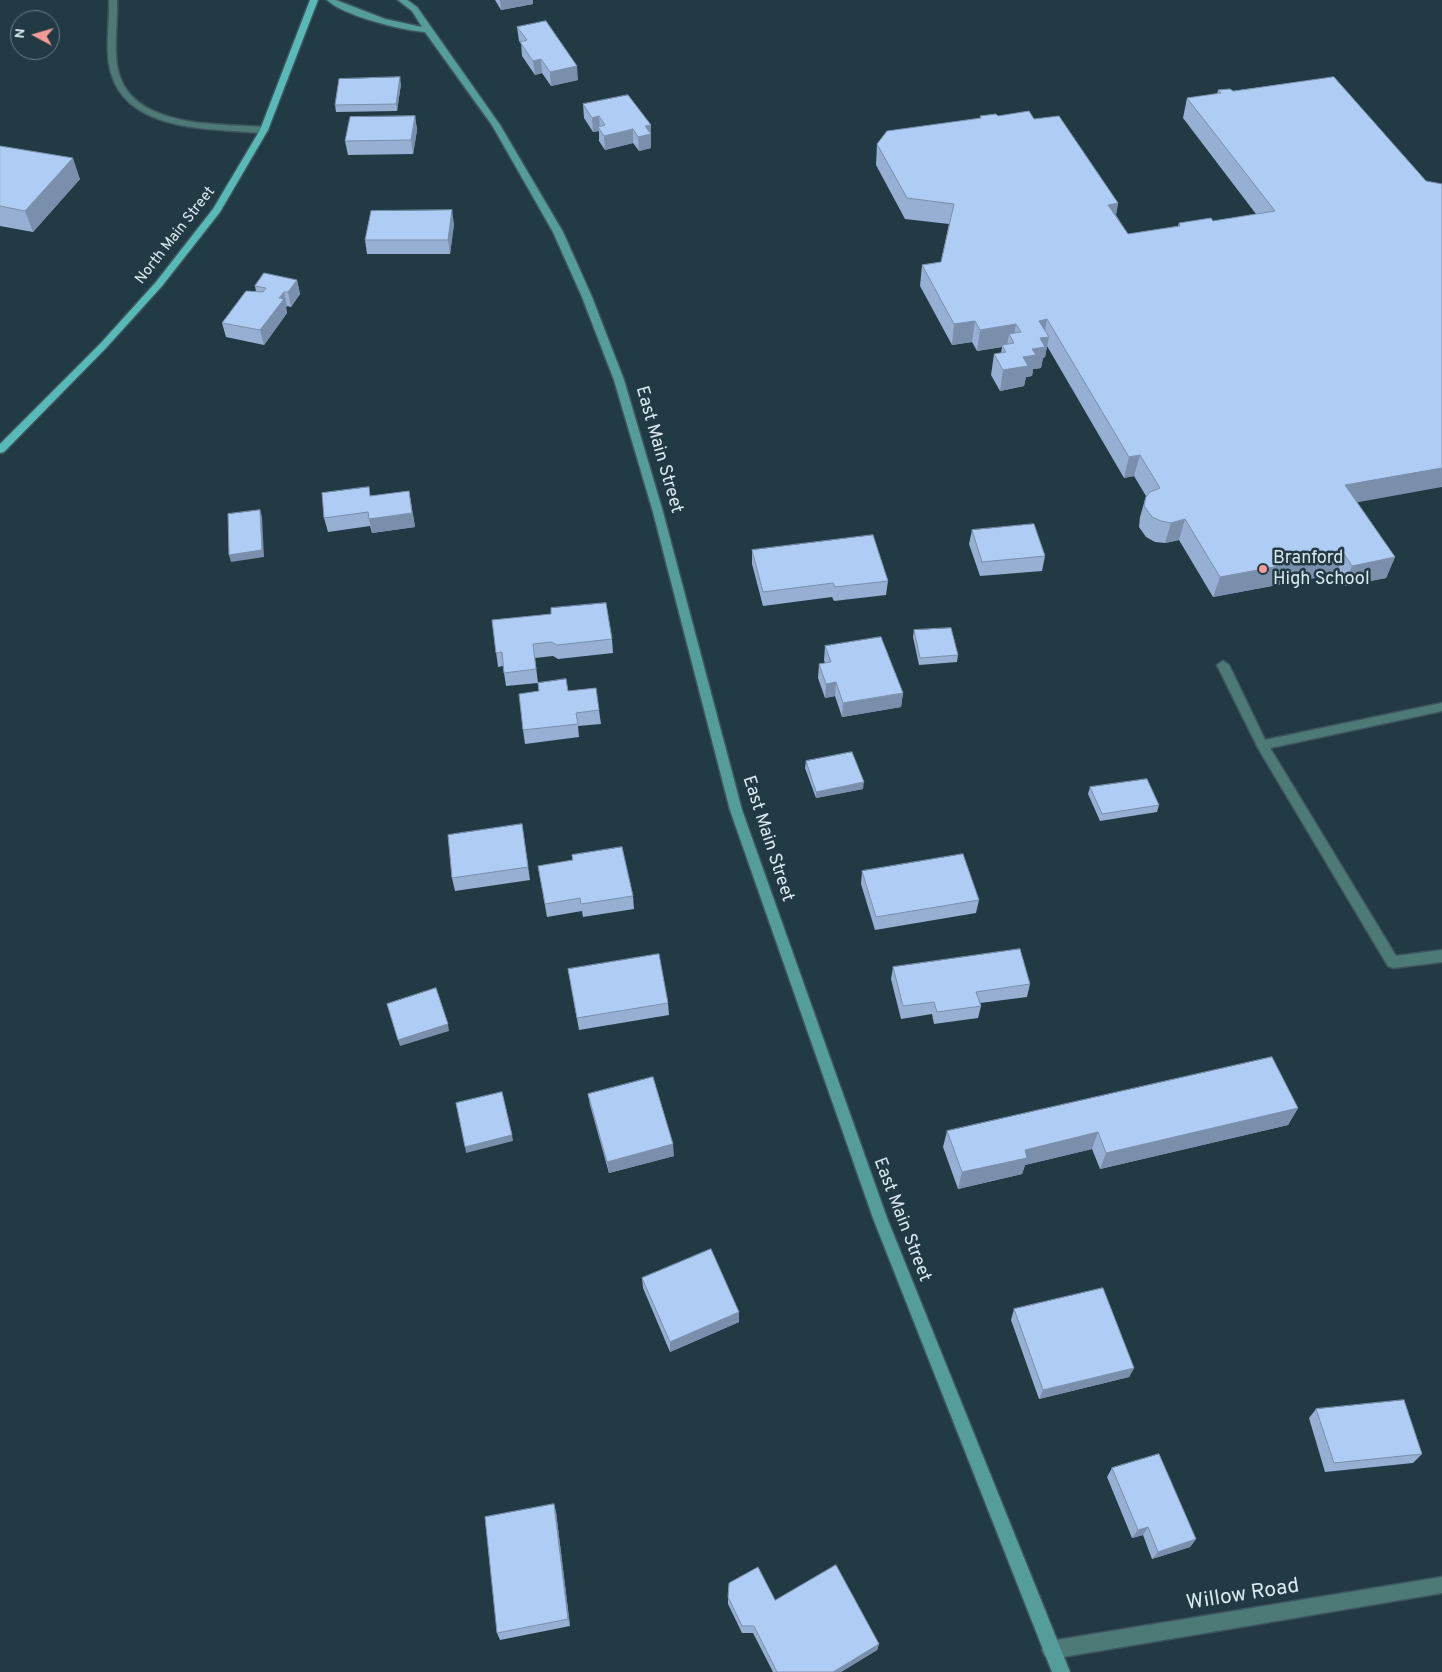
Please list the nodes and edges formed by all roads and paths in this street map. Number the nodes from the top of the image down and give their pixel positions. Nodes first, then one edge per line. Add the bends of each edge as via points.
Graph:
1 (113, 0) edge
2 (314, 0) edge
3 (332, 0) edge
4 (402, 0) edge
5 (427, 30) junction
6 (264, 130) junction
7 (0, 450) edge
8 (1223, 665) dead end
9 (1442, 707) edge
10 (1262, 745) junction
11 (1442, 956) edge
12 (1442, 1585) edge
13 (1051, 1650) junction
14 (1061, 1672) edge

1 - 6 street via 116,77 132,102 166,119
2 - 6 main road, North Main Street
3 - 5 street via 391,24
4 - 5 street, East Main Street via 421,14
5 - 13 street, East Main Street via 496,126 558,232 619,380 658,512 736,810 880,1218
6 - 7 main road, North Main Street via 217,210 159,284
8 - 10 street
9 - 10 street
10 - 11 street via 1393,962
12 - 13 street, Willow Road
13 - 14 street, East Main Street

